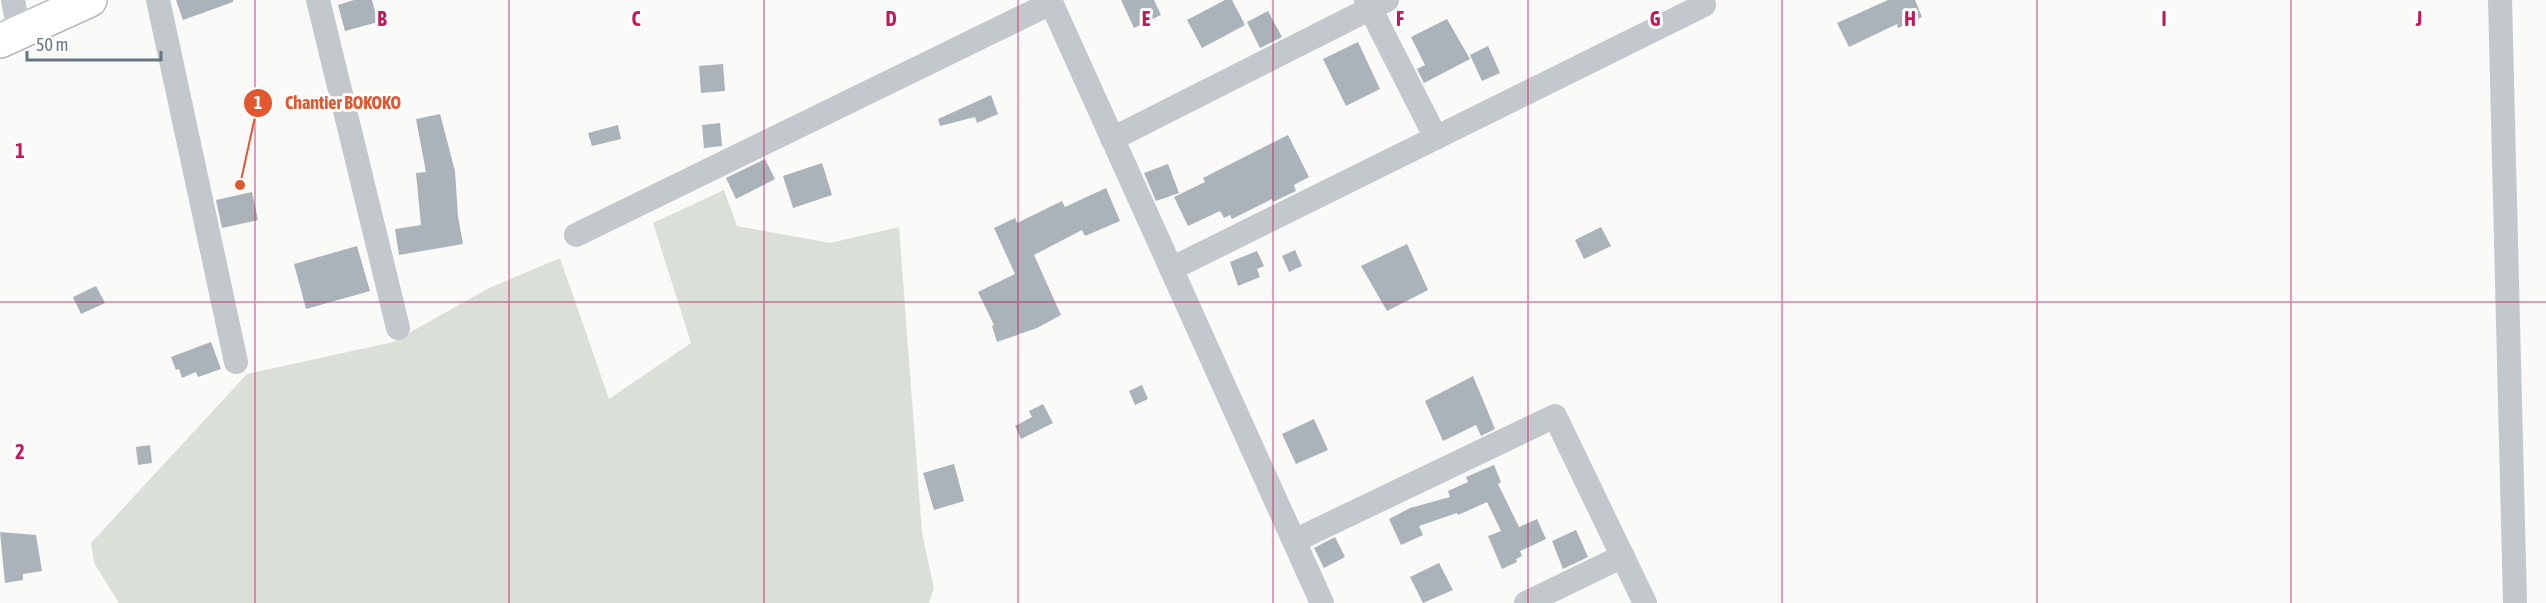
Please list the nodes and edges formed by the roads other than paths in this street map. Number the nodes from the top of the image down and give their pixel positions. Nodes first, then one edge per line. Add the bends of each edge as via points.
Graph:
1 (12, 0) edge
2 (90, 0) edge
3 (158, 0) edge
4 (318, 0) edge
5 (1702, 0) edge
6 (2500, 0) edge
7 (1051, 2) edge
8 (1374, 3) edge
9 (10, 36) edge
10 (1112, 138) junction
11 (1436, 138) junction
12 (576, 235) dead end
13 (1171, 269) junction
14 (398, 328) dead end
15 (236, 362) dead end
16 (1294, 541) junction
17 (1623, 556) junction
18 (1322, 603) edge
19 (1526, 603) edge
20 (1645, 603) edge
21 (2515, 603) edge

1 - 9 street
2 - 9 highway
3 - 15 street
4 - 14 street
5 - 11 street via 1704,5
6 - 21 street
7 - 10 street
7 - 12 street
8 - 10 street
8 - 11 street
10 - 13 street
11 - 13 street
13 - 16 street
16 - 17 street via 1555,416
16 - 18 street
17 - 19 street
17 - 20 street

